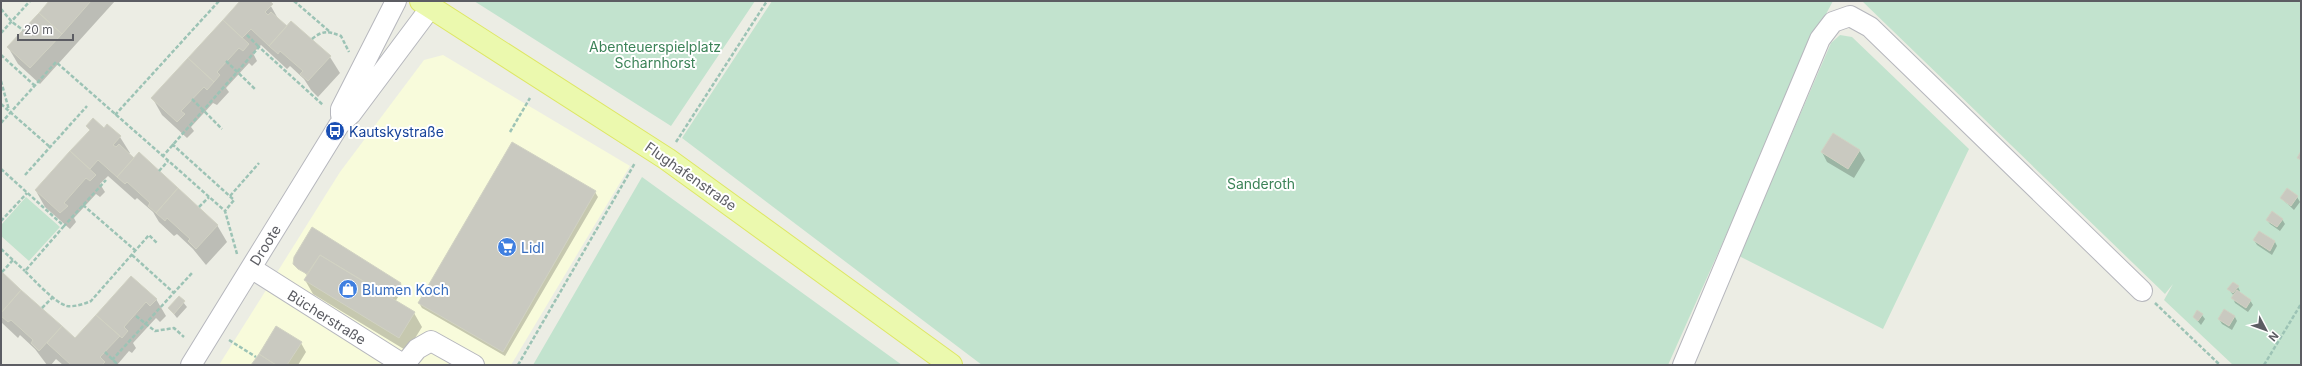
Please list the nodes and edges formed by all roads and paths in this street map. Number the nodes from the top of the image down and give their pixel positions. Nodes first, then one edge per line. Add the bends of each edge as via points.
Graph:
1 (30, 1) edge
2 (219, 1) edge
3 (294, 1) edge
4 (396, 1) edge
5 (767, 1) edge
6 (426, 4) edge
7 (1, 9) edge
8 (12, 22) junction
9 (23, 30) dead end
10 (329, 31) junction
11 (1, 33) edge
12 (247, 35) dead end
13 (312, 39) dead end
14 (259, 47) junction
15 (1, 55) edge
16 (352, 58) dead end
17 (226, 61) dead end
18 (237, 72) junction
19 (1, 81) edge
20 (34, 85) junction
21 (256, 90) dead end
22 (530, 98) dead end
23 (192, 99) dead end
24 (1, 104) edge
25 (87, 106) dead end
26 (326, 108) dead end
27 (203, 110) junction
28 (10, 112) junction
29 (115, 114) junction
30 (1, 123) edge
31 (339, 125) junction
32 (222, 129) dead end
33 (510, 132) dead end
34 (172, 144) junction
35 (50, 147) junction
36 (162, 156) junction
37 (667, 159) junction
38 (168, 161) junction
39 (636, 162) dead end
40 (259, 163) dead end
41 (1, 169) edge
42 (159, 171) dead end
43 (25, 175) dead end
44 (106, 180) dead end
45 (27, 193) junction
46 (230, 196) junction
47 (209, 197) junction
48 (83, 205) junction
49 (200, 207) dead end
50 (224, 211) junction
51 (1, 221) edge
52 (64, 226) junction
53 (157, 243) dead end
54 (1, 249) edge
55 (136, 251) junction
56 (237, 254) dead end
57 (132, 255) junction
58 (13, 260) junction
59 (251, 268) junction
60 (25, 271) junction
61 (2, 272) edge
62 (192, 273) dead end
63 (2142, 291) joint
64 (174, 293) junction
65 (53, 297) junction
66 (2301, 304) edge
67 (42, 308) dead end
68 (136, 316) dead end
69 (146, 324) junction
70 (184, 337) dead end
71 (229, 340) dead end
72 (105, 352) dead end
73 (256, 358) dead end
74 (112, 360) junction
75 (114, 365) edge
76 (190, 365) edge
77 (404, 365) edge
78 (474, 365) edge
79 (518, 365) edge
80 (951, 365) edge
81 (1683, 365) edge
82 (2220, 365) edge
83 (2264, 365) edge

1 - 8 path
2 - 29 path
3 - 10 path
4 - 31 street, Droote via 341,109
5 - 37 path
6 - 31 street, Droote via 352,114
6 - 37 main road, Flughafenstraße
7 - 8 path
8 - 9 path
8 - 11 path
10 - 13 path via 321,32
10 - 16 path via 341,36
12 - 14 path
14 - 18 path
14 - 26 path
15 - 20 path
17 - 18 path
18 - 21 path
18 - 27 path
19 - 28 path via 5,102
20 - 28 path
20 - 29 path via 56,62
22 - 33 path
23 - 27 path
24 - 28 path
25 - 35 path
27 - 32 path
27 - 34 path
28 - 30 path
28 - 35 path
29 - 36 path
31 - 59 street, Droote
34 - 36 path
34 - 46 path
35 - 43 path
36 - 38 path
37 - 80 main road, Flughafenstraße
38 - 42 path
38 - 47 path
39 - 79 path
40 - 46 path
41 - 45 path
44 - 48 path
45 - 51 path
45 - 52 path
46 - 50 path via 234,200
47 - 49 path
47 - 50 path
48 - 52 path
48 - 55 path
50 - 56 path
52 - 60 path
53 - 55 path via 149,235
54 - 58 path
55 - 57 path
57 - 64 path
57 - 65 path via 92,300 80,305 66,306
58 - 60 path
58 - 61 path
59 - 76 street, Droote
59 - 77 street, Bücherstraße
60 - 65 path
62 - 64 path
63 - 81 street via 1870,27 1850,16 1833,22 1820,39
63 - 82 path
64 - 69 path
65 - 67 path
66 - 83 path
68 - 69 path
69 - 70 path via 156,331 174,328
69 - 74 path
71 - 73 path
72 - 74 path
74 - 75 path via 116,363
77 - 78 street via 417,349 431,341

